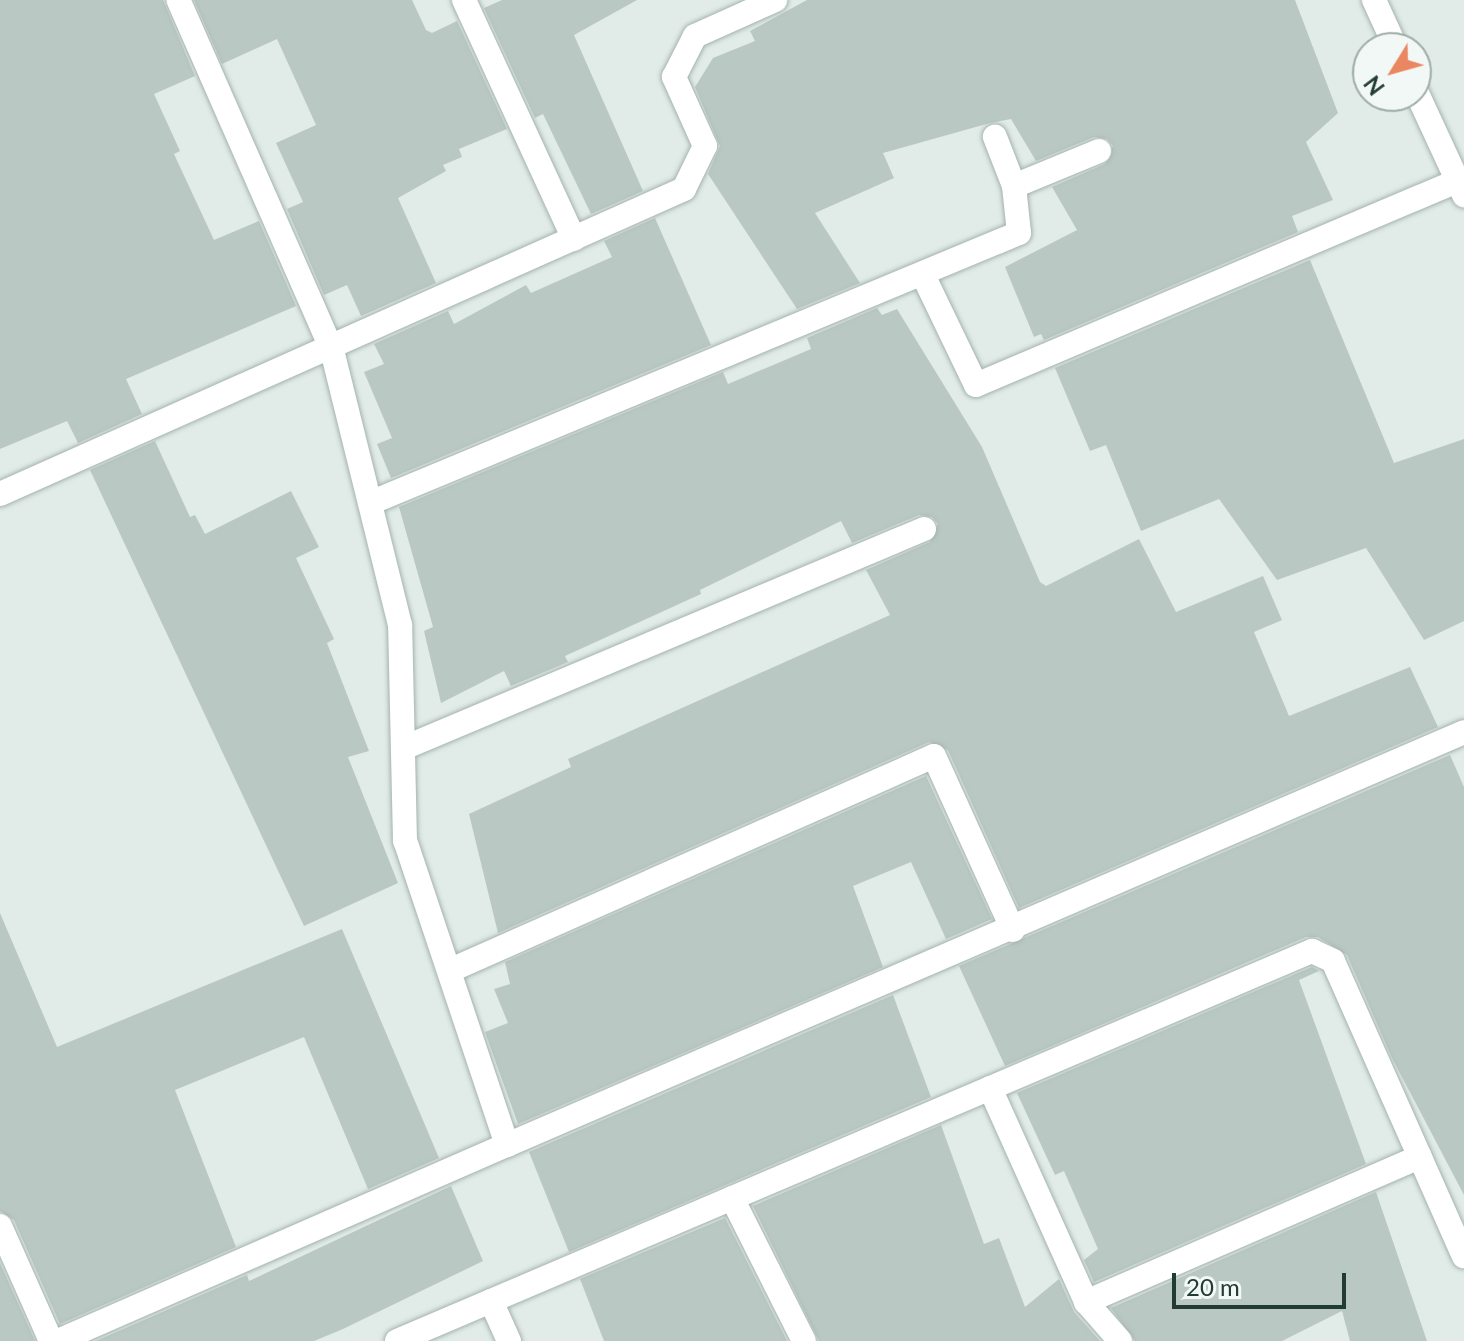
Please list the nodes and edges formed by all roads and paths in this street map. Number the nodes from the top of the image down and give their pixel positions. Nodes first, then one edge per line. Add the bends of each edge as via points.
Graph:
1 (178, 0) edge
2 (464, 0) edge
3 (775, 0) edge
4 (1374, 0) edge
5 (1389, 32) edge
6 (1426, 112) edge
7 (995, 137) dead end
8 (1099, 151) dead end
9 (1014, 186) junction
10 (1461, 188) edge
11 (574, 239) junction
12 (923, 275) junction
13 (332, 350) junction
14 (0, 494) edge
15 (370, 503) junction
16 (924, 529) dead end
17 (1464, 732) edge
18 (406, 747) junction
19 (1013, 930) junction
20 (451, 970) junction
21 (990, 1088) junction
22 (507, 1145) junction
23 (1420, 1157) junction
24 (732, 1198) junction
25 (0, 1226) edge
26 (1464, 1256) edge
27 (491, 1301) junction
28 (1086, 1302) junction
29 (51, 1341) edge
30 (58, 1341) edge
31 (397, 1341) edge
32 (509, 1341) edge
33 (804, 1341) edge
34 (1120, 1341) edge

1 - 13 street
2 - 11 street
3 - 11 street via 695,36 674,77 705,146 684,189
4 - 5 street
6 - 10 street
7 - 9 street
8 - 9 street
9 - 12 street via 1019,233
10 - 12 street via 976,385
11 - 13 street
12 - 15 street
13 - 14 street
13 - 15 street
15 - 18 street via 400,625
16 - 18 street
17 - 19 street
18 - 20 street via 405,841
19 - 20 street via 934,756
19 - 22 street
20 - 22 street
21 - 23 street via 1312,951 1333,961
21 - 24 street
21 - 28 street
22 - 30 street
23 - 26 street
23 - 28 street
24 - 27 street
24 - 33 street
25 - 29 street
27 - 31 street
27 - 32 street
28 - 34 street

